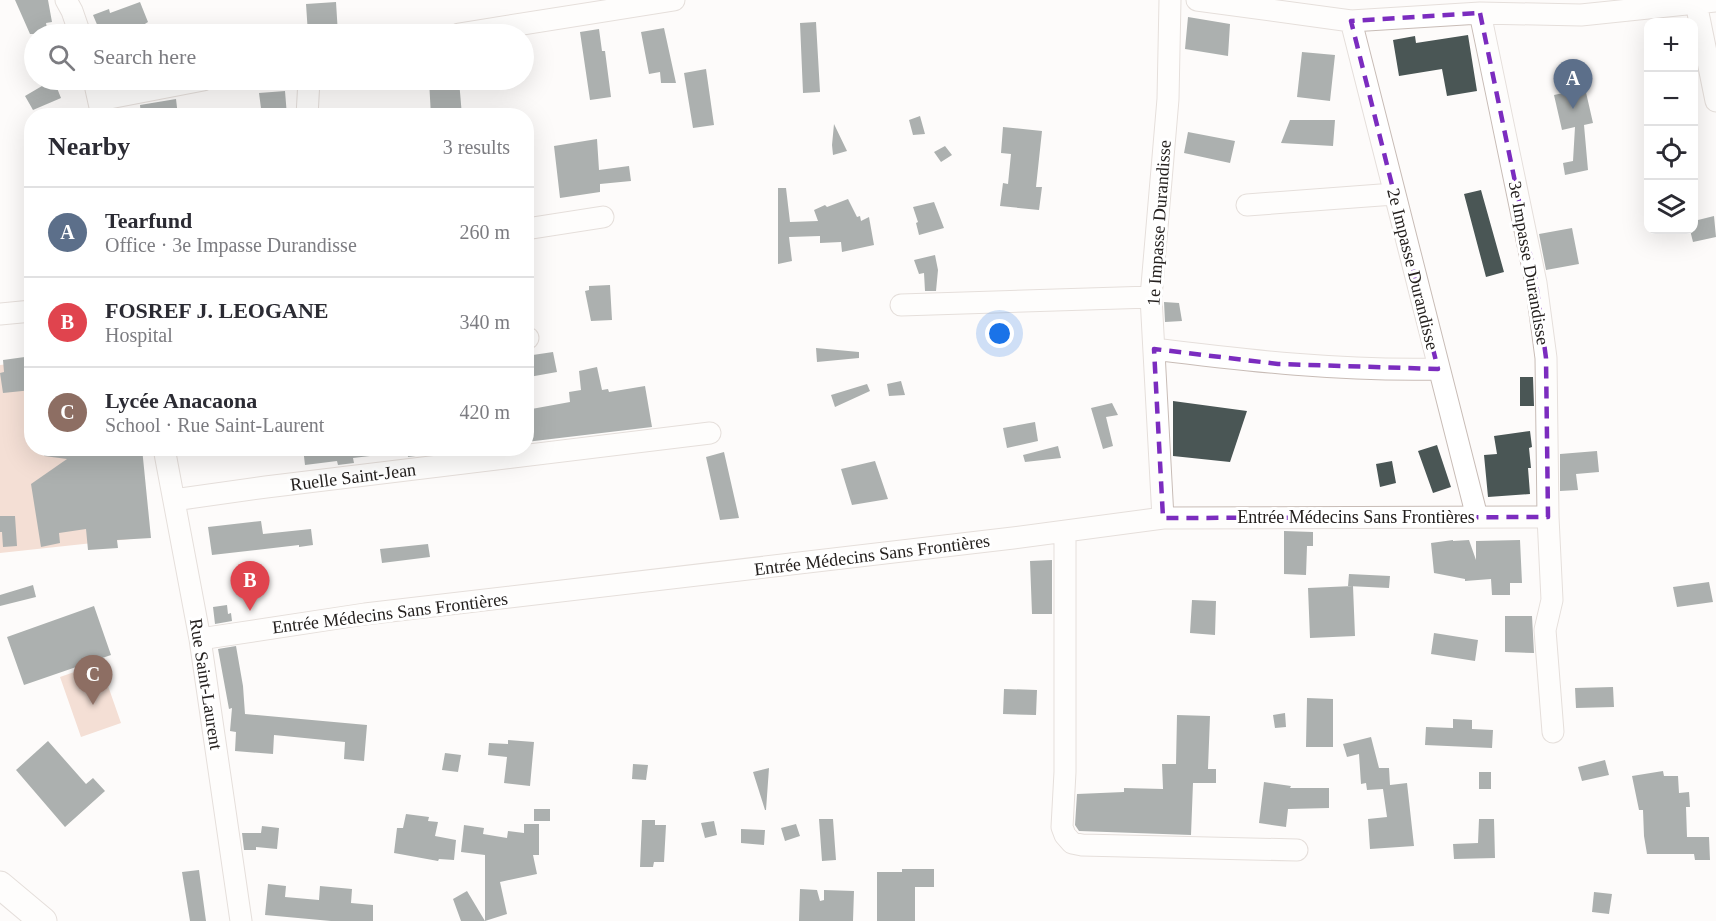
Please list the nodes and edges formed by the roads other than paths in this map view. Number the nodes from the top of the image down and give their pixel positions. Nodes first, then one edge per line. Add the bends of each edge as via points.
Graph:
1 (674, 0) edge
2 (1170, 0) edge
3 (1197, 0) edge
4 (1706, 2) edge
5 (74, 4) edge
6 (1480, 12) junction
7 (1351, 21) junction
8 (78, 24) edge
9 (522, 24) edge
10 (96, 90) edge
11 (166, 90) edge
12 (308, 90) edge
13 (1716, 101) edge
14 (100, 108) edge
15 (307, 108) edge
16 (1394, 194) junction
17 (1247, 205) dead end
18 (603, 217) dead end
19 (534, 228) edge
20 (1151, 297) junction
21 (901, 306) dead end
22 (24, 312) edge
23 (0, 314) edge
24 (1154, 350) junction
25 (1438, 369) junction
26 (710, 433) dead end
27 (534, 454) edge
28 (166, 456) edge
29 (521, 456) edge
30 (174, 500) junction
31 (1548, 516) junction
32 (1477, 517) junction
33 (1163, 518) junction
34 (1065, 531) junction
35 (200, 639) junction
36 (1553, 732) dead end
37 (1297, 849) dead end
38 (0, 885) edge
39 (43, 921) edge
40 (241, 921) edge

1 - 9 street
2 - 20 street, 1e Impasse Durandisse via 1168,99
3 - 7 street
4 - 6 street via 1581,15
4 - 13 street
5 - 8 street
6 - 7 street
6 - 31 street, 3e Impasse Durandisse via 1536,283 1546,358
7 - 16 street, 2e Impasse Durandisse
10 - 14 street
11 - 14 street
12 - 15 street
16 - 17 street
16 - 25 street, 2e Impasse Durandisse
18 - 19 street
20 - 21 street
20 - 24 street, 1e Impasse Durandisse
22 - 23 street
24 - 25 street via 1278,364
24 - 33 street, 1e Impasse Durandisse
25 - 32 street, 2e Impasse Durandisse
26 - 27 street, Ruelle Saint-Jean
28 - 30 street, Rue Saint-Laurent
29 - 30 street, Ruelle Saint-Jean
30 - 35 street, Rue Saint-Laurent
31 - 32 street, Entrée Médecins Sans Frontières
31 - 36 street, 3e Impasse Durandisse via 1552,600 1545,630
32 - 33 street, Entrée Médecins Sans Frontières
33 - 34 street, Entrée Médecins Sans Frontières
34 - 35 street, Entrée Médecins Sans Frontières via 365,614
34 - 37 street via 1065,835 1072,843 1082,845
35 - 40 street, Rue Saint-Laurent
38 - 39 main road

